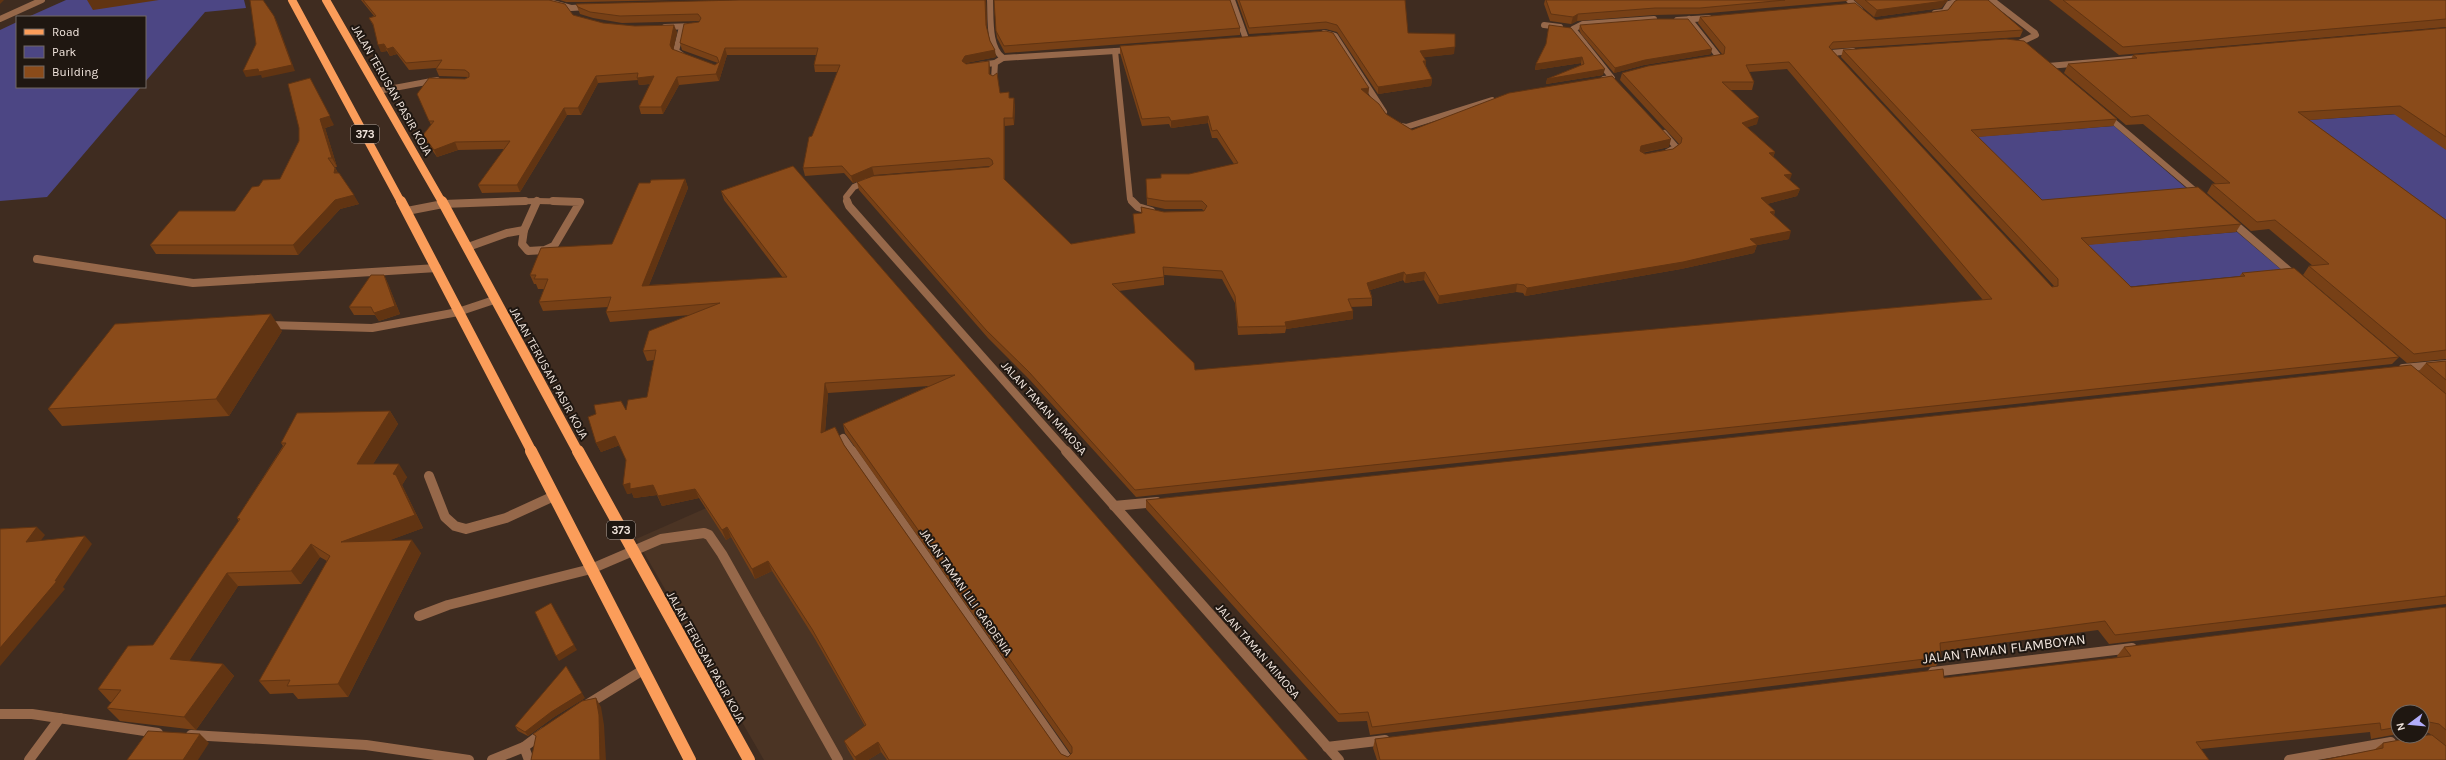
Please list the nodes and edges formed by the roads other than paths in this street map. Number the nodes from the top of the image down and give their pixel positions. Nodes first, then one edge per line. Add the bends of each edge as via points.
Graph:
1 (42, 0) edge
2 (292, 0) edge
3 (326, 0) edge
4 (542, 0) edge
5 (990, 0) edge
6 (1232, 0) edge
7 (1849, 0) edge
8 (1963, 0) edge
9 (1992, 0) edge
10 (1843, 5) edge
11 (1854, 5) junction
12 (592, 7) edge
13 (1864, 13) edge
14 (1931, 13) edge
15 (1714, 17) edge
16 (0, 19) edge
17 (1689, 19) junction
18 (1659, 20) edge
19 (1670, 20) edge
20 (699, 25) edge
21 (1544, 25) dead end
22 (659, 27) edge
23 (682, 27) junction
24 (1573, 29) junction
25 (1318, 33) edge
26 (1253, 38) edge
27 (1246, 39) junction
28 (1238, 40) edge
29 (2027, 47) edge
30 (1138, 49) edge
31 (1860, 51) edge
32 (1114, 52) junction
33 (2144, 57) edge
34 (1003, 58) junction
35 (695, 60) edge
36 (1701, 60) edge
37 (995, 63) junction
38 (1842, 64) edge
39 (973, 66) edge
40 (2060, 76) edge
41 (994, 79) edge
42 (442, 80) edge
43 (1597, 80) edge
44 (378, 92) junction
45 (1496, 99) edge
46 (2102, 112) edge
47 (1661, 130) edge
48 (1663, 153) edge
49 (874, 179) edge
50 (2205, 199) edge
51 (537, 201) junction
52 (442, 204) junction
53 (407, 211) junction
54 (1160, 212) edge
55 (2223, 214) edge
56 (524, 230) junction
57 (468, 247) junction
58 (37, 259) dead end
59 (436, 268) junction
60 (2301, 281) edge
61 (494, 300) junction
62 (458, 312) junction
63 (264, 325) edge
64 (2446, 364) edge
65 (2415, 377) edge
66 (843, 438) edge
67 (429, 476) dead end
68 (554, 496) junction
69 (1170, 500) edge
70 (1114, 506) junction
71 (633, 551) junction
72 (591, 569) junction
73 (419, 616) dead end
74 (2144, 646) edge
75 (643, 670) junction
76 (1922, 674) edge
77 (577, 710) edge
78 (0, 714) edge
79 (60, 718) junction
80 (552, 726) edge
81 (1398, 738) edge
82 (2390, 742) edge
83 (524, 746) junction
84 (1326, 747) junction
85 (29, 760) edge
86 (469, 760) edge
87 (492, 760) edge
88 (529, 760) edge
89 (690, 760) edge
90 (749, 760) edge
91 (838, 760) edge
92 (1068, 760) edge
93 (1339, 760) edge
94 (2289, 760) edge

1 - 16 street
2 - 53 main road, 373
3 - 44 main road, JALAN TERUSAN PASIR KOJA / 373
4 - 12 street via 573,11
5 - 34 street via 994,49 999,57
6 - 27 street
7 - 11 street
8 - 14 street via 1949,4 1944,12
9 - 29 street via 2035,33 2036,35 2016,42
10 - 11 street
11 - 13 street
15 - 17 street
17 - 19 street
17 - 36 street via 1718,57
18 - 24 street via 1583,24
20 - 23 street
21 - 24 street
22 - 23 street
23 - 35 street via 677,53
24 - 43 street via 1616,79
25 - 45 street via 1335,36 1388,118 1397,125 1406,127
26 - 27 street
27 - 28 street
30 - 32 street
31 - 38 street via 1831,53
32 - 34 street
32 - 54 street via 1130,199 1138,207
33 - 40 street via 2045,63
34 - 37 street
37 - 39 street
37 - 41 street
42 - 44 street
44 - 52 main road, JALAN TERUSAN PASIR KOJA / 373
46 - 50 street
47 - 48 street via 1676,147 1670,152
49 - 70 street, JALAN TAMAN MIMOSA via 860,183 849,192 846,197 849,206
51 - 52 street
51 - 56 street
51 - 56 street via 577,201 581,205 550,249 528,251 522,244
52 - 53 street
52 - 57 main road, JALAN TERUSAN PASIR KOJA / 373
53 - 59 main road, 373
55 - 60 street
56 - 57 street via 506,233
57 - 61 main road, JALAN TERUSAN PASIR KOJA / 373
58 - 59 street via 193,283
59 - 62 main road, 373
61 - 62 street
61 - 71 main road, JALAN TERUSAN PASIR KOJA / 373
62 - 63 street via 372,328
62 - 68 main road, 373
64 - 65 street via 2400,367
66 - 92 street, JALAN TAMAN LILI GARDENIA
67 - 68 street via 445,517 455,526 466,529 506,518
68 - 72 main road, 373
69 - 70 street
70 - 84 street, JALAN TAMAN MIMOSA
71 - 72 street
71 - 90 main road, JALAN TERUSAN PASIR KOJA / 373
71 - 91 street via 661,539 693,533 709,535
72 - 73 street via 448,606
72 - 75 main road, 373
74 - 76 street, JALAN TAMAN FLAMBOYAN
75 - 77 street
75 - 89 main road, 373
78 - 79 street via 32,714
79 - 85 street
79 - 86 street via 176,734 341,742 449,755
80 - 83 street
81 - 84 street
82 - 94 street
83 - 87 street
83 - 88 street
84 - 93 street, JALAN TAMAN MIMOSA

